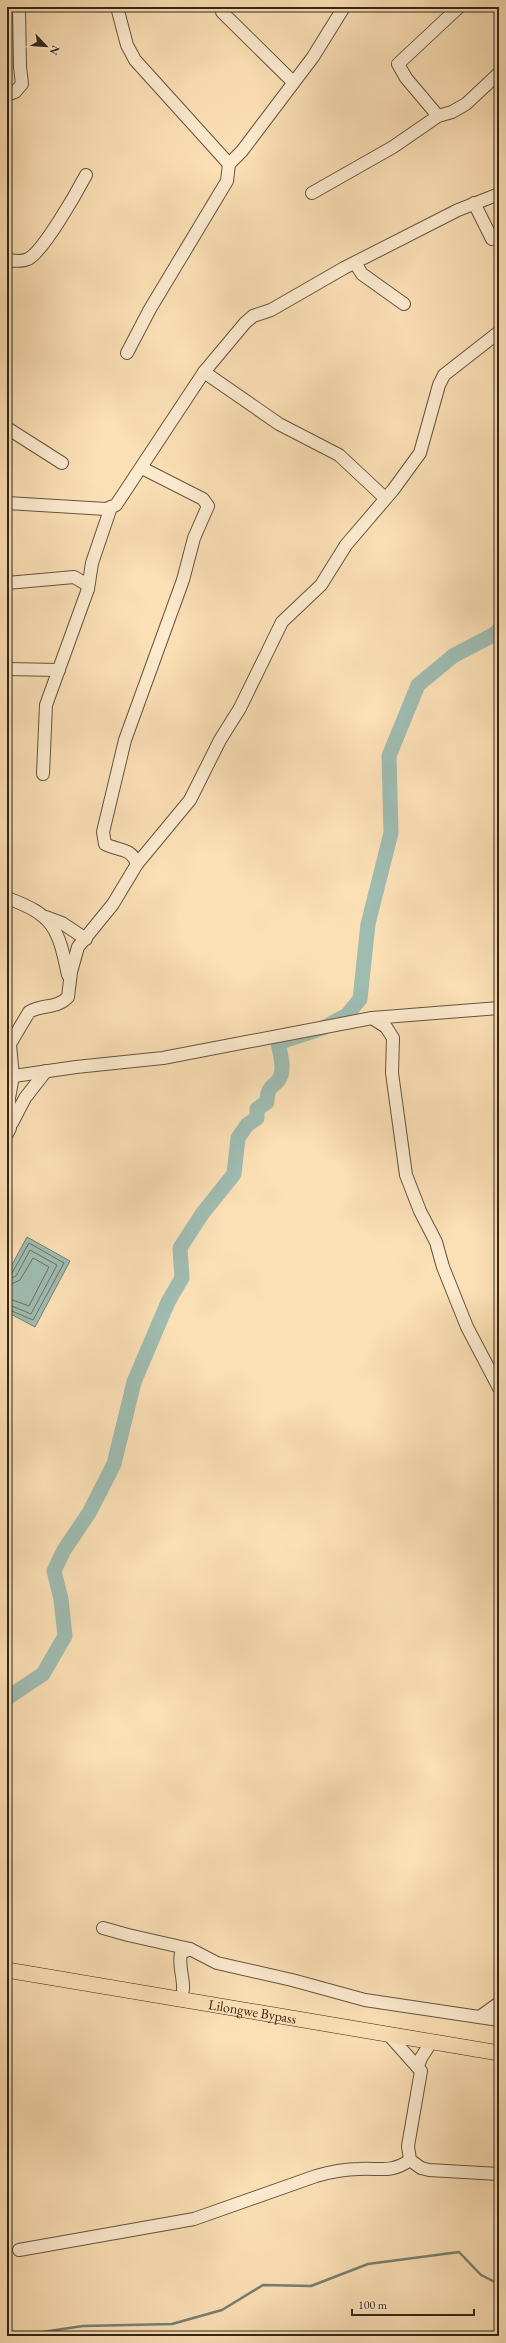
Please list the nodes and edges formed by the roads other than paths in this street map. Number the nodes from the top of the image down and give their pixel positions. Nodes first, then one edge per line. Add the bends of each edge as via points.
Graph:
1 (19, 7) edge
2 (117, 7) edge
3 (344, 7) edge
4 (459, 7) edge
5 (222, 12) dead end
6 (499, 73) edge
7 (293, 82) junction
8 (7, 94) edge
9 (438, 116) junction
10 (229, 164) junction
11 (86, 175) dead end
12 (312, 193) dead end
13 (499, 194) edge
14 (474, 203) junction
15 (492, 240) dead end
16 (7, 260) edge
17 (356, 263) junction
18 (404, 304) dead end
19 (499, 332) edge
20 (127, 353) dead end
21 (204, 372) junction
22 (7, 428) edge
23 (62, 464) dead end
24 (142, 468) junction
25 (385, 498) junction
26 (7, 503) edge
27 (111, 507) junction
28 (7, 583) edge
29 (88, 590) junction
30 (7, 669) edge
31 (59, 670) junction
32 (43, 774) dead end
33 (137, 864) junction
34 (7, 898) edge
35 (45, 916) junction
36 (86, 939) junction
37 (70, 982) junction
38 (499, 1008) edge
39 (372, 1018) junction
40 (9, 1047) edge
41 (46, 1071) junction
42 (10, 1076) edge
43 (8, 1131) edge
44 (499, 1388) edge
45 (103, 1928) dead end
46 (190, 1948) junction
47 (7, 1970) edge
48 (183, 1990) dead end
49 (499, 2003) edge
50 (481, 2016) junction
51 (499, 2020) edge
52 (388, 2034) junction
53 (432, 2041) junction
54 (499, 2052) edge
55 (418, 2066) junction
56 (410, 2160) junction
57 (499, 2174) edge
58 (19, 2250) dead end

1 - 8 street via 22,84 15,92
2 - 10 street via 126,40 135,60
3 - 7 street via 313,57
4 - 9 street via 398,64 406,78
5 - 7 street
6 - 9 street via 466,104
7 - 10 street via 242,151
9 - 12 street via 393,147
10 - 20 street via 227,181 150,309
11 - 16 street via 70,206 34,255 21,261
13 - 14 street
14 - 15 street
14 - 17 street
17 - 18 street via 362,274
17 - 21 street via 271,310 253,316
19 - 25 street via 444,375 439,385 423,448 400,482
21 - 24 street
21 - 25 street via 279,424 339,455
22 - 23 street
24 - 27 street via 120,500
24 - 33 street via 203,499 208,506 194,538 183,580 125,740 103,832 104,844 129,851
25 - 33 street via 340,554 321,585 282,622 240,708 220,740 190,800
26 - 27 street
27 - 29 street via 92,563
28 - 29 street via 74,577 86,584
29 - 31 street
30 - 31 street
31 - 32 street via 46,705
33 - 36 street via 113,904
34 - 35 street via 31,907
35 - 36 street via 62,923
35 - 37 street via 53,924
36 - 37 street via 78,948
37 - 40 street via 70,990 63,1002 29,1012
38 - 39 street
39 - 41 street via 163,1058
39 - 44 street via 386,1027 393,1038 392,1073 406,1175 436,1242 443,1267 468,1327
40 - 42 street
41 - 42 street
41 - 43 street via 25,1098
42 - 43 street
45 - 46 street via 128,1936
46 - 48 street via 181,1953 179,1962
46 - 50 street via 217,1962 365,2000
47 - 52 main road, Lilongwe Bypass
49 - 50 street
50 - 51 street
52 - 53 main road, Lilongwe Bypass
52 - 55 street
53 - 54 main road, Lilongwe Bypass
53 - 55 street
55 - 56 street via 421,2077 408,2146
56 - 57 street via 429,2170
56 - 58 street via 395,2169 335,2171 316,2176 194,2219

